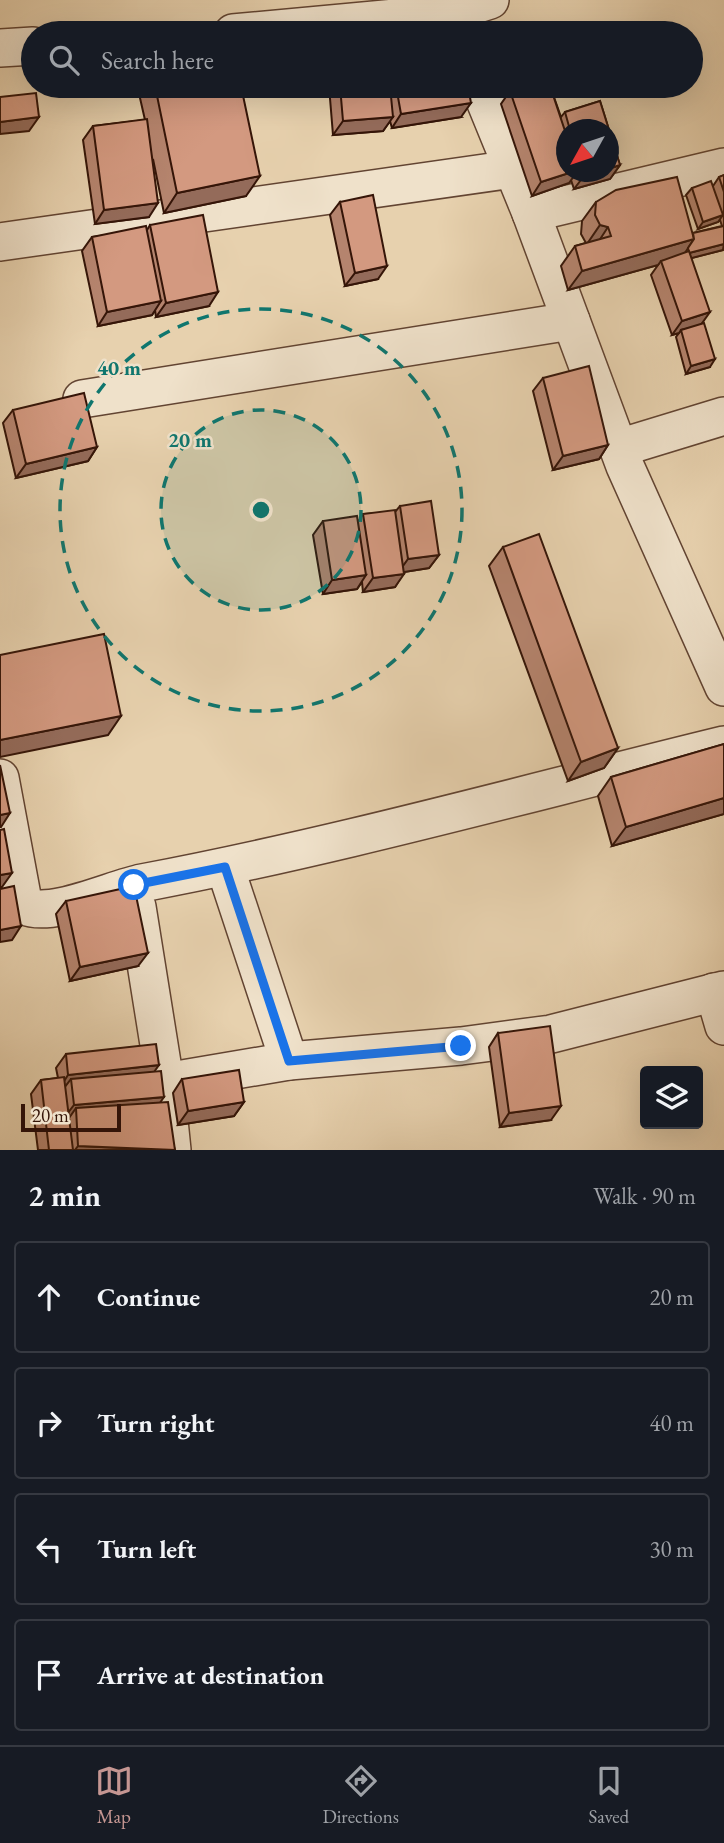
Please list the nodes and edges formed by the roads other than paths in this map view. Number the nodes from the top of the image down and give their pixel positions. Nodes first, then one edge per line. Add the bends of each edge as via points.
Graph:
1 (490, 0) edge
2 (450, 15) edge
3 (378, 21) edge
4 (21, 47) edge
5 (0, 48) edge
6 (484, 98) edge
7 (724, 167) edge
8 (513, 169) junction
9 (531, 213) junction
10 (0, 242) edge
11 (571, 321) junction
12 (82, 399) edge
13 (724, 416) edge
14 (619, 448) junction
15 (713, 634) edge
16 (724, 687) edge
17 (724, 745) edge
18 (0, 778) edge
19 (225, 867) junction
20 (134, 885) junction
21 (721, 1003) edge
22 (289, 1061) junction
23 (166, 1082) junction
24 (173, 1150) edge

1 - 2 street
2 - 3 street
4 - 5 street
6 - 8 street
7 - 9 street
8 - 9 street
8 - 10 street
9 - 11 street
11 - 12 street
11 - 14 street
13 - 14 street
14 - 15 street
15 - 16 street
17 - 19 street
18 - 20 street via 25,905 42,911
19 - 20 street
19 - 22 street
20 - 23 street
21 - 22 street via 551,1034
22 - 23 street
23 - 24 street

